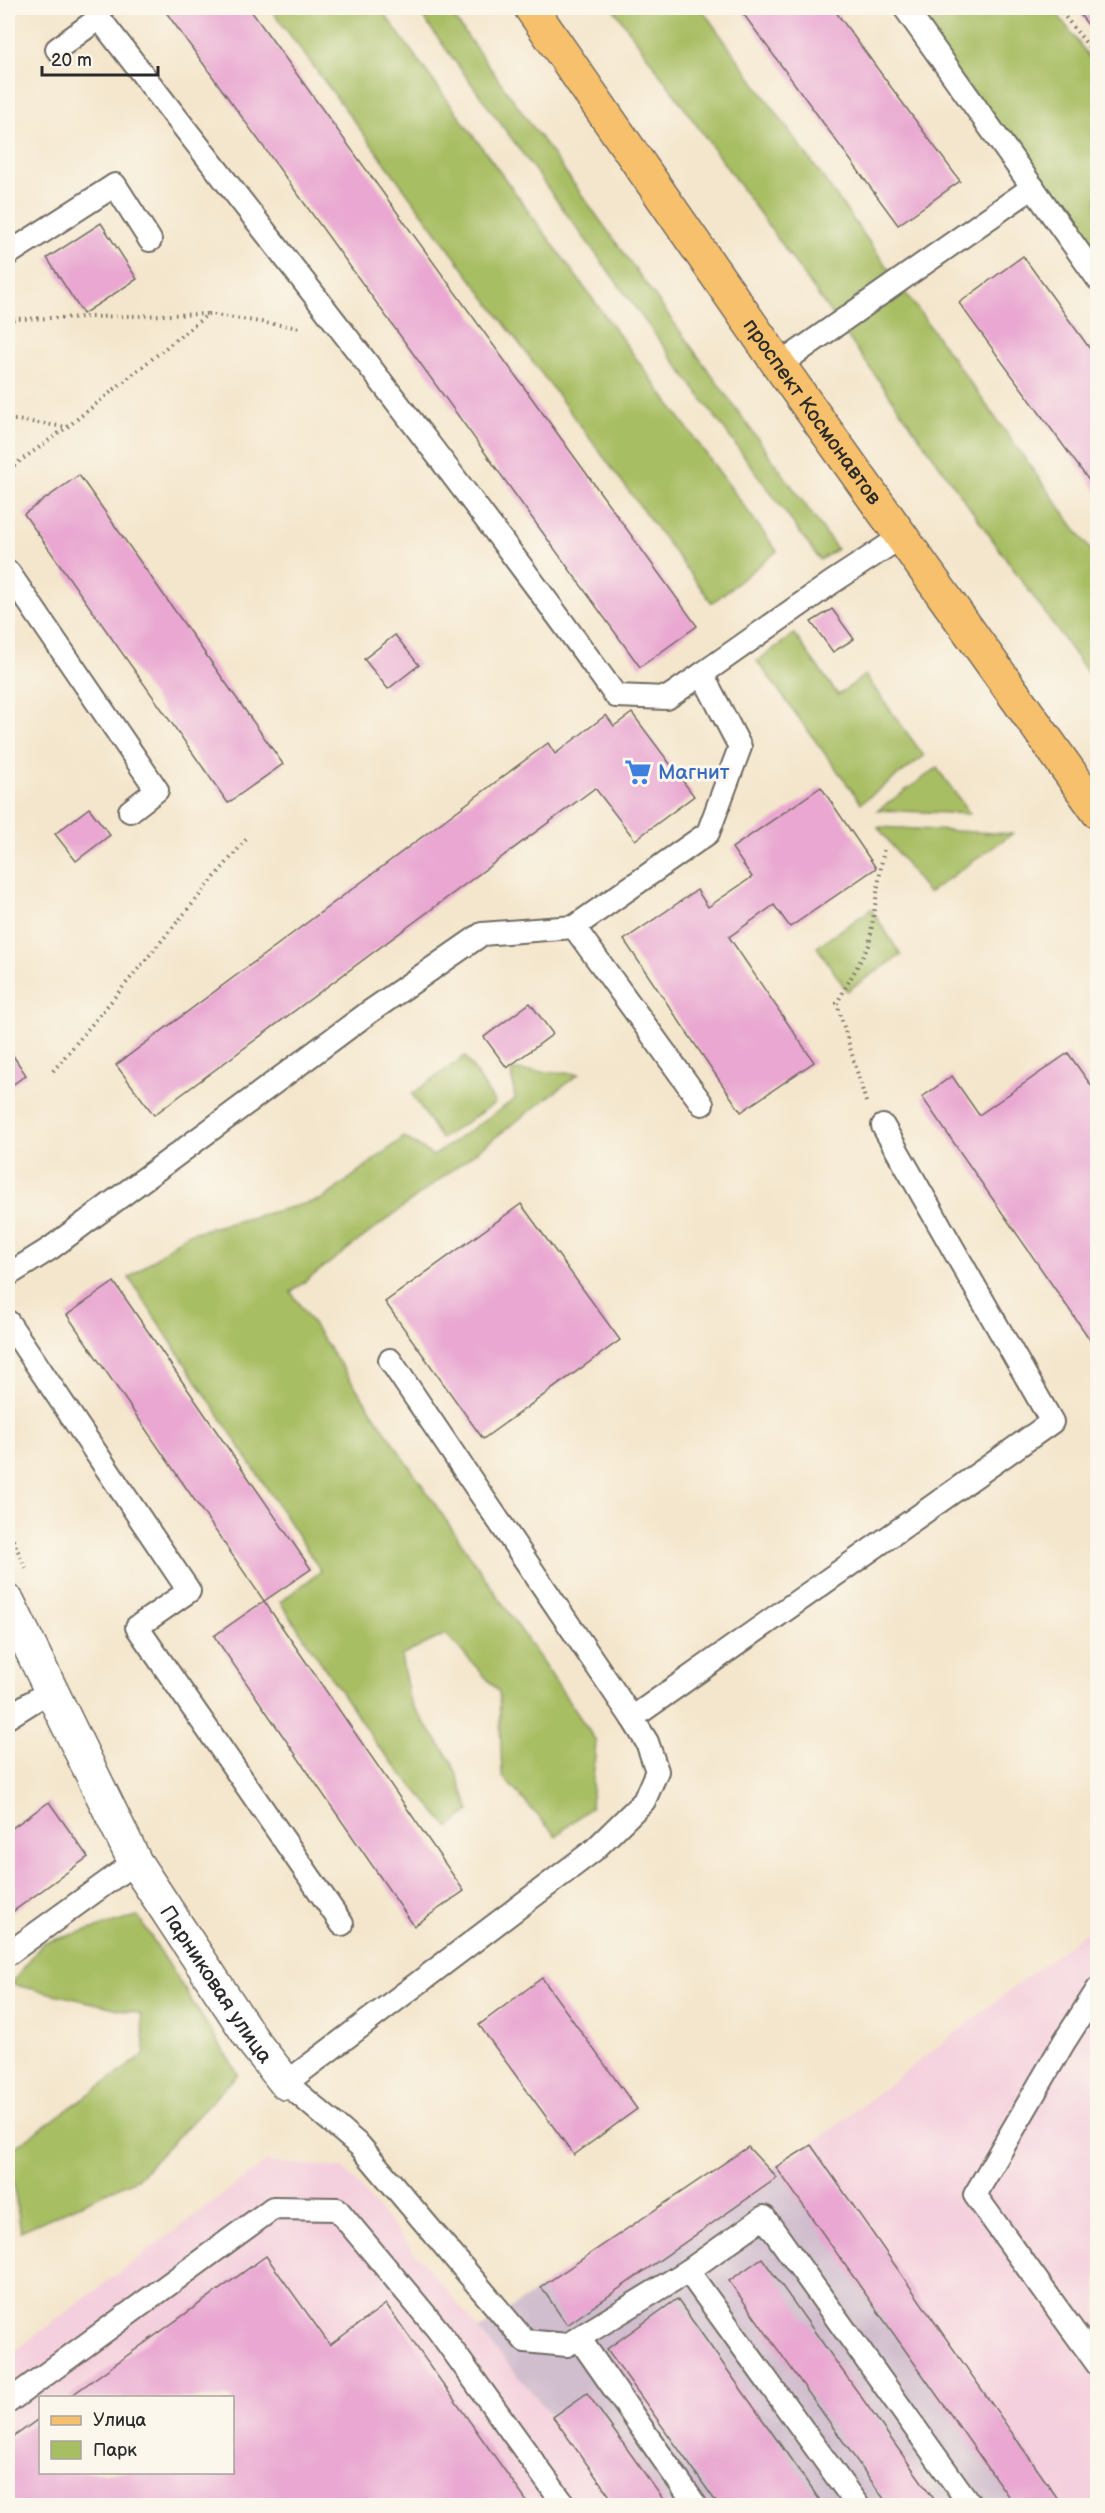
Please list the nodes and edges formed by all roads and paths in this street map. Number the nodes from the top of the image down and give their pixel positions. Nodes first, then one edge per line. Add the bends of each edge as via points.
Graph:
1 (531, 8) edge
2 (905, 8) edge
3 (1058, 8) edge
4 (95, 13) edge
5 (57, 49) dead end
6 (1098, 58) edge
7 (1033, 188) junction
8 (150, 240) dead end
9 (8, 254) edge
10 (1098, 279) edge
11 (208, 314) junction
12 (13, 319) dead end
13 (345, 335) junction
14 (779, 365) junction
15 (8, 420) edge
16 (66, 428) junction
17 (9, 469) edge
18 (901, 537) junction
19 (8, 574) edge
20 (702, 674) junction
21 (129, 811) dead end
22 (1098, 812) edge
23 (249, 836) dead end
24 (884, 846) dead end
25 (574, 927) junction
26 (53, 1071) dead end
27 (702, 1104) dead end
28 (867, 1104) dead end
29 (883, 1126) dead end
30 (8, 1275) edge
31 (8, 1322) edge
32 (14, 1345) edge
33 (390, 1360) dead end
34 (8, 1602) edge
35 (51, 1690) junction
36 (8, 1717) edge
37 (632, 1718) junction
38 (135, 1862) junction
39 (342, 1924) dead end
40 (8, 1954) edge
41 (1098, 1989) edge
42 (286, 2083) junction
43 (688, 2271) junction
44 (579, 2338) junction
45 (1098, 2365) edge
46 (8, 2402) edge
47 (565, 2505) edge
48 (696, 2505) edge
49 (858, 2505) edge
50 (971, 2505) edge

1 - 14 main road, проспект Космонавтов
2 - 7 lane
3 - 6 path
4 - 5 lane
4 - 13 lane
7 - 10 lane
7 - 14 lane
8 - 9 lane via 115,185
11 - 12 path
11 - 13 path
11 - 16 path
13 - 20 lane via 616,696 667,698
14 - 18 main road, проспект Космонавтов
15 - 16 path
16 - 17 path
18 - 20 lane
18 - 22 main road, проспект Космонавтов
19 - 21 lane via 157,790
20 - 25 lane via 740,747 708,833
23 - 26 path
24 - 28 path via 869,945 837,1003
25 - 27 lane
25 - 30 lane via 483,934 368,1013 61,1241
29 - 37 lane via 1052,1422
31 - 32 lane
32 - 39 lane via 189,1591 137,1627
33 - 37 lane
34 - 35 street, Парниковая улица
35 - 36 lane
35 - 38 street, Парниковая улица
37 - 42 lane via 647,1742 657,1771 644,1801 594,1850
38 - 40 lane
38 - 42 street, Парниковая улица via 255,2044
41 - 45 lane via 975,2195
42 - 44 lane, Парниковая улица via 360,2146 525,2341 567,2345
43 - 44 lane
43 - 49 lane
43 - 50 lane via 764,2217
44 - 48 lane
46 - 47 lane via 273,2208 337,2209 438,2330

